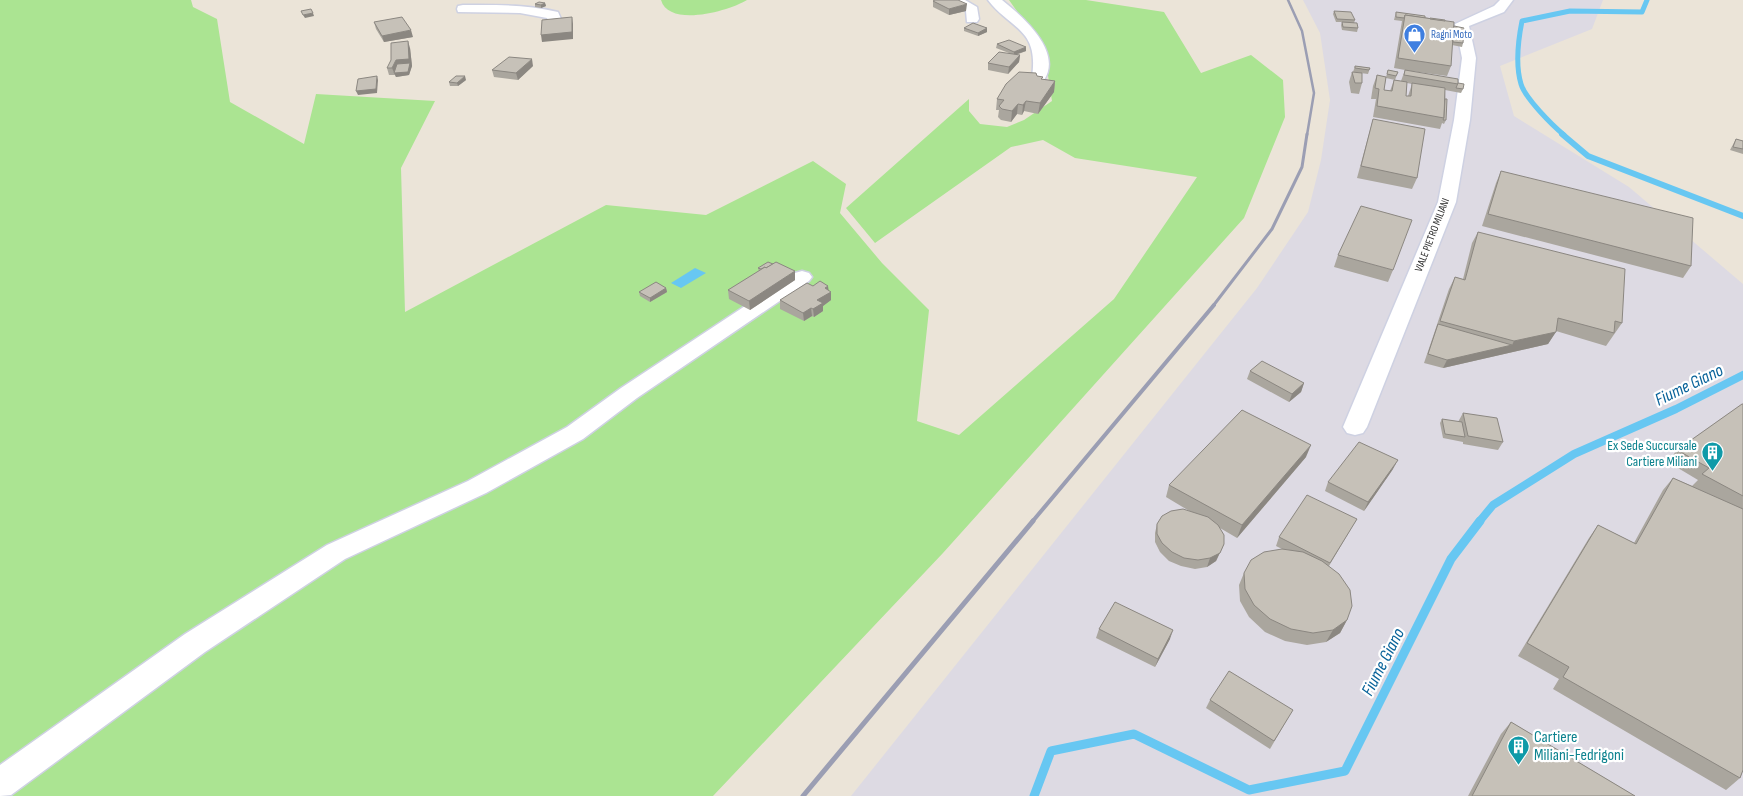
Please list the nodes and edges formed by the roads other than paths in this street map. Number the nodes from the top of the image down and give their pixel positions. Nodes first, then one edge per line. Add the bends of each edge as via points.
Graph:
1 (957, 0) edge
2 (994, 0) edge
3 (1507, 0) edge
4 (463, 9) dead end
5 (972, 19) dead end
6 (555, 21) edge
7 (1039, 78) edge
8 (802, 277) dead end
9 (1355, 427) dead end
10 (0, 784) edge

1 - 5 street via 972,10
2 - 7 street via 1036,38 1042,65
3 - 9 street, VIALE PIETRO MILIANI via 1499,9 1462,24 1469,58 1447,202
4 - 6 street via 543,12 553,15
8 - 10 street via 575,433 477,487 336,552 195,643

